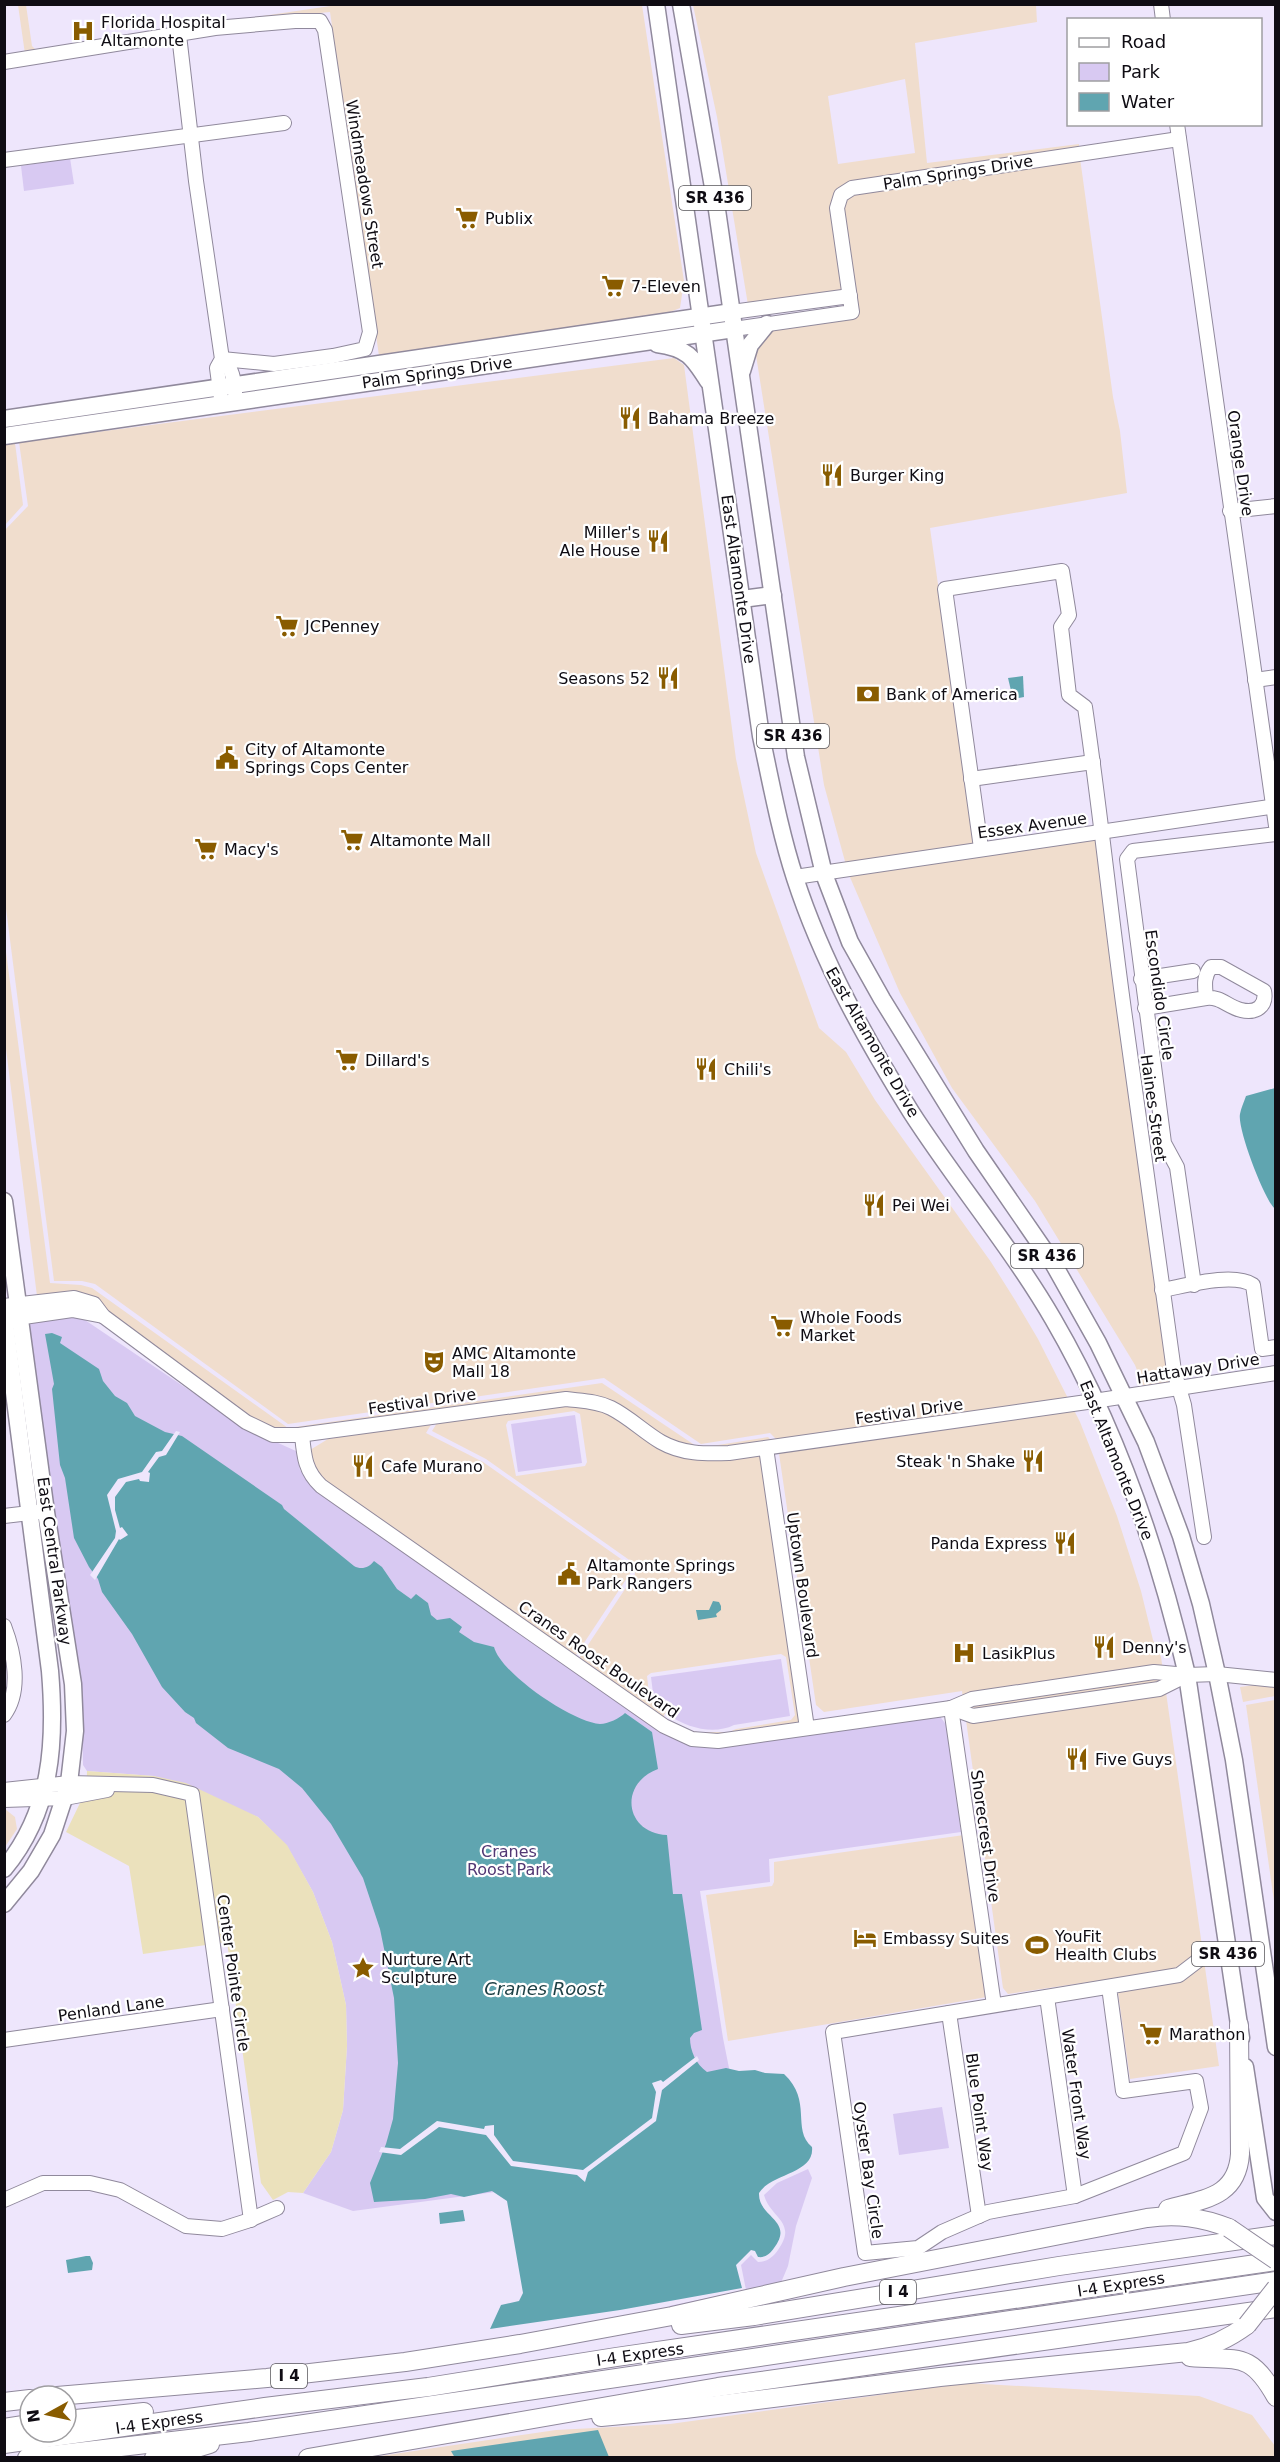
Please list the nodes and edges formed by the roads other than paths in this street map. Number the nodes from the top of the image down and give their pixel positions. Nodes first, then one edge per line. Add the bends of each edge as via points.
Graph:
1 (656, 4) edge
2 (681, 4) edge
3 (179, 35) junction
4 (4, 62) edge
5 (284, 123) dead end
6 (1178, 131) edge
7 (191, 135) junction
8 (4, 160) edge
9 (850, 296) junction
10 (732, 312) junction
11 (767, 324) junction
12 (703, 325) junction
13 (734, 329) junction
14 (644, 342) junction
15 (222, 359) junction
16 (741, 375) junction
17 (712, 387) junction
18 (228, 395) junction
19 (4, 419) edge
20 (4, 436) edge
21 (1275, 506) edge
22 (1230, 511) junction
23 (773, 596) junction
24 (742, 599) junction
25 (1275, 677) edge
26 (1255, 680) junction
27 (1093, 762) junction
28 (971, 780) junction
29 (1275, 806) edge
30 (1275, 826) edge
31 (1103, 831) junction
32 (1275, 834) edge
33 (980, 842) junction
34 (824, 874) junction
35 (795, 877) junction
36 (1193, 971) dead end
37 (1141, 979) junction
38 (1206, 998) dead end
39 (1145, 1008) junction
40 (4, 1201) edge
41 (1194, 1285) junction
42 (1162, 1290) junction
43 (11, 1313) edge
44 (1275, 1347) edge
45 (1275, 1373) edge
46 (1178, 1388) junction
47 (1125, 1396) junction
48 (1094, 1401) junction
49 (302, 1435) junction
50 (766, 1448) junction
51 (38, 1512) junction
52 (4, 1516) edge
53 (1204, 1537) dead end
54 (4, 1626) edge
55 (1217, 1674) junction
56 (1187, 1675) junction
57 (1275, 1680) edge
58 (951, 1708) junction
59 (4, 1715) edge
60 (807, 1728) junction
61 (4, 1790) edge
62 (67, 1790) junction
63 (45, 1792) junction
64 (4, 1800) edge
65 (4, 1869) edge
66 (4, 1904) edge
67 (1228, 1953) junction
68 (1109, 1987) junction
69 (1047, 1997) junction
70 (994, 2006) junction
71 (222, 2009) junction
72 (949, 2013) junction
73 (1239, 2025) junction
74 (4, 2040) edge
75 (1275, 2047) edge
76 (1074, 2196) junction
77 (4, 2200) edge
78 (277, 2208) dead end
79 (1275, 2212) edge
80 (978, 2216) junction
81 (1147, 2218) junction
82 (251, 2220) junction
83 (1275, 2235) edge
84 (1275, 2260) edge
85 (1275, 2281) edge
86 (1275, 2288) edge
87 (1275, 2308) edge
88 (520, 2344) junction
89 (1161, 2355) junction
90 (78, 2394) edge
91 (1275, 2397) edge
92 (265, 2407) junction
93 (551, 2414) junction
94 (78, 2419) edge
95 (249, 2432) junction
96 (4, 2444) edge
97 (27, 2457) edge
98 (154, 2457) edge
99 (308, 2457) edge

1 - 12 main road, East Altamonte Drive / SR 436
2 - 10 main road, SR 436
3 - 4 street, Windmeadows Street
3 - 7 street
3 - 15 street, Windmeadows Street via 246,25 320,21 325,30 370,332 365,350 333,357 273,364
5 - 7 street
6 - 9 street, Palm Springs Drive via 852,188 841,195 837,207
6 - 22 street, Orange Drive
7 - 8 street
7 - 15 street
9 - 10 street, Palm Springs Drive
9 - 11 street, Palm Springs Drive via 852,312
10 - 12 main road, Palm Springs Drive
10 - 13 main road, SR 436
11 - 13 street, Palm Springs Drive
11 - 16 main road via 750,345
12 - 13 main road, Palm Springs Drive
12 - 14 main road, Palm Springs Drive
12 - 17 main road, East Altamonte Drive / SR 436
12 - 18 main road, Palm Springs Drive
13 - 16 main road, SR 436
14 - 17 main road via 671,346 693,357
14 - 18 main road, Palm Springs Drive
15 - 18 street via 228,363
16 - 23 main road, SR 436
17 - 24 main road, East Altamonte Drive / SR 436
18 - 19 main road, Palm Springs Drive
18 - 20 main road, Palm Springs Drive
21 - 22 street
22 - 26 street, Orange Drive
23 - 24 main road
23 - 34 main road, SR 436 via 796,757
24 - 35 main road, East Altamonte Drive / SR 436 via 761,736
25 - 26 street
26 - 29 street, Orange Drive
27 - 28 street
27 - 28 street, Haines Street via 1085,707 1069,695 1061,627 1068,615 1062,571 945,589
27 - 31 street, Haines Street
28 - 33 street
29 - 30 street
29 - 31 street, Essex Avenue
31 - 33 street, Essex Avenue
31 - 42 street, Haines Street
32 - 37 street, Escondido Circle via 1133,851 1127,859 1128,879
33 - 34 street, Essex Avenue
34 - 35 street, Essex Avenue
34 - 47 main road, East Altamonte Drive / SR 436 via 850,942 882,999 975,1151 1053,1263
35 - 48 main road, East Altamonte Drive / SR 436 via 832,972 866,1036 912,1113 1053,1319
36 - 37 street
37 - 39 street, Escondido Circle
38 - 39 street
39 - 41 street, Escondido Circle via 1164,1143 1177,1167
40 - 43 main road, East Central Parkway
41 - 42 street
41 - 44 street via 1246,1280 1253,1285 1262,1349
42 - 46 street, Haines Street
43 - 49 street, Festival Drive via 72,1310 103,1316 246,1422 273,1435
43 - 51 main road, East Central Parkway
45 - 46 street, Hattaway Drive
46 - 47 street, Hattaway Drive
46 - 53 street, Haines Street
47 - 48 street, Festival Drive
47 - 55 main road, East Altamonte Drive / SR 436 via 1181,1536
48 - 50 street, Festival Drive
48 - 56 main road, East Altamonte Drive / SR 436 via 1148,1532
49 - 50 street, Festival Drive via 566,1399 610,1407 661,1442 689,1453
49 - 60 street, Cranes Roost Boulevard via 304,1462 321,1486 664,1726 705,1741
50 - 60 street, Uptown Boulevard
51 - 52 street
51 - 62 main road, East Central Parkway via 73,1684 75,1731
51 - 63 main road, East Central Parkway via 54,1718
54 - 59 street via 15,1674 11,1702
55 - 56 street, Cranes Roost Boulevard
55 - 57 street, Cranes Roost Boulevard
55 - 75 main road, East Altamonte Drive / SR 436 via 1234,1760
56 - 58 street, Cranes Roost Boulevard via 1154,1672 972,1699
56 - 67 main road, East Altamonte Drive / SR 436
58 - 60 street, Cranes Roost Boulevard
58 - 70 street, Shorecrest Drive
61 - 63 street
62 - 63 street, Center Pointe Circle
62 - 66 main road, East Central Parkway via 52,1835 31,1871
62 - 71 street, Center Pointe Circle via 153,1785 192,1794
63 - 64 street
63 - 65 main road, East Central Parkway via 27,1834
67 - 68 street, Oyster Bay Circle via 1200,1959 1179,1975
67 - 73 main road, East Altamonte Drive / SR 436
68 - 69 street, Oyster Bay Circle
68 - 76 street, Oyster Bay Circle via 1123,2091 1196,2081 1201,2108 1184,2153
69 - 70 street, Oyster Bay Circle
69 - 76 street, Water Front Way
70 - 72 street, Oyster Bay Circle
71 - 74 street, Penland Lane
71 - 82 street, Center Pointe Circle
72 - 80 street, Blue Point Way
72 - 80 street, Oyster Bay Circle via 833,2032 865,2253 918,2248
73 - 79 main road, SR 436 via 1265,2198
73 - 81 highway via 1240,2154 1235,2178 1220,2193
76 - 80 street, Oyster Bay Circle
77 - 82 street via 43,2183 90,2183 120,2190 186,2226 222,2229
78 - 82 street
81 - 84 highway, bridge via 1207,2219 1229,2228
81 - 88 highway
83 - 88 highway, I 4 via 754,2316
84 - 92 highway, I-4 Express via 428,2387
85 - 95 highway, I-4 Express
86 - 89 highway, bridge via 1246,2325 1230,2338 1210,2347
87 - 93 highway
88 - 90 highway, I 4 via 267,2378
89 - 91 highway via 1248,2363 1260,2372
89 - 93 highway via 602,2417
92 - 94 highway via 233,2403
92 - 96 highway, I-4 Express
93 - 99 highway
95 - 97 highway, I-4 Express
95 - 98 highway

